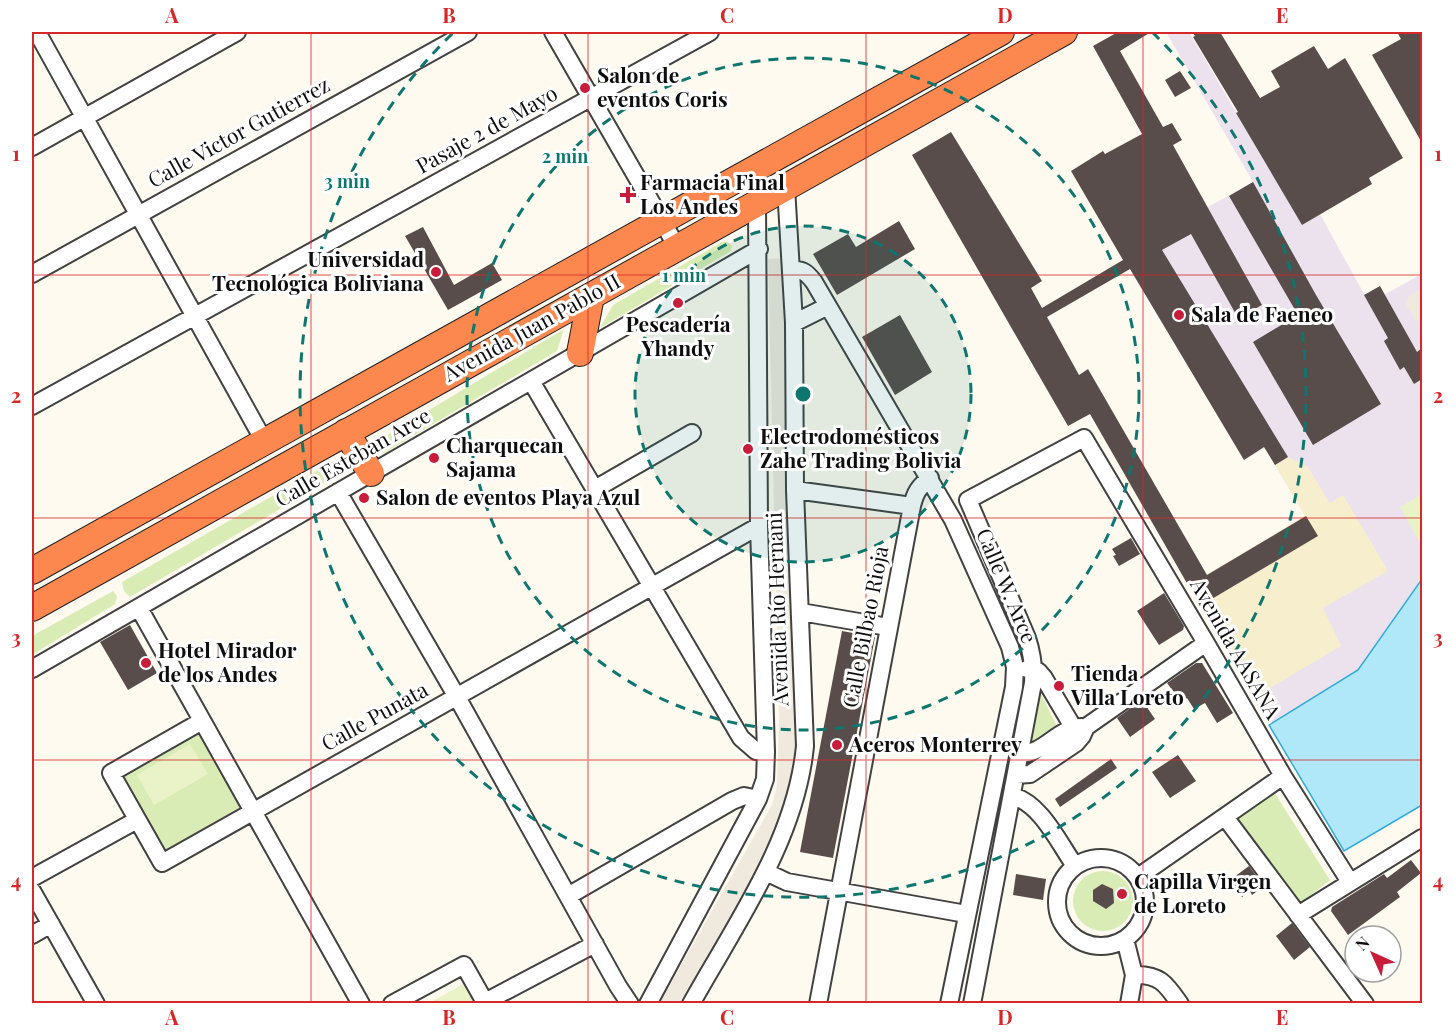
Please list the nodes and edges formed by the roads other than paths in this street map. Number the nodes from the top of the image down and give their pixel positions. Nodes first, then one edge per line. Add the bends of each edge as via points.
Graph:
1 (37, 32) edge
2 (237, 32) edge
3 (468, 32) edge
4 (553, 32) edge
5 (710, 32) edge
6 (1001, 32) edge
7 (1064, 32) edge
8 (591, 98) junction
9 (84, 118) junction
10 (32, 147) edge
11 (786, 187) junction
12 (757, 202) junction
13 (138, 214) junction
14 (661, 220) junction
15 (677, 247) junction
16 (759, 249) junction
17 (791, 270) junction
18 (32, 274) edge
19 (591, 296) junction
20 (828, 306) junction
21 (195, 317) junction
22 (794, 323) junction
23 (580, 353) junction
24 (531, 381) junction
25 (32, 406) edge
26 (346, 432) junction
27 (692, 433) dead end
28 (264, 441) junction
29 (371, 473) junction
30 (930, 478) junction
31 (595, 489) junction
32 (795, 490) junction
33 (338, 492) junction
34 (968, 500) joint
35 (912, 506) junction
36 (759, 526) junction
37 (32, 571) edge
38 (653, 586) junction
39 (32, 608) edge
40 (139, 608) junction
41 (801, 612) junction
42 (888, 627) junction
43 (1206, 643) junction
44 (1015, 667) junction
45 (32, 669) edge
46 (1034, 669) junction
47 (457, 697) junction
48 (202, 721) junction
49 (1079, 727) junction
50 (766, 752) junction
51 (1020, 754) junction
52 (1016, 775) junction
53 (1283, 776) junction
54 (1012, 796) junction
55 (758, 799) junction
56 (254, 811) junction
57 (1225, 817) junction
58 (137, 820) junction
59 (1422, 838) edge
60 (1075, 866) junction
61 (766, 872) junction
62 (1138, 877) junction
63 (32, 878) edge
64 (1350, 882) junction
65 (32, 891) edge
66 (840, 891) junction
67 (568, 897) junction
68 (966, 914) junction
69 (1298, 915) junction
70 (51, 924) junction
71 (32, 935) edge
72 (1125, 939) junction
73 (595, 944) junction
74 (1134, 975) junction
75 (486, 1003) edge
76 (96, 1004) edge
77 (361, 1004) edge
78 (392, 1004) edge
79 (630, 1004) edge
80 (648, 1004) edge
81 (691, 1004) edge
82 (818, 1004) edge
83 (949, 1004) edge
84 (972, 1004) edge
85 (1129, 1004) edge
86 (1180, 1004) edge
87 (1365, 1004) edge

1 - 9 street
2 - 9 street
3 - 13 street, Calle Victor Gutierrez
4 - 8 street
5 - 8 street, Pasaje 2 de Mayo
6 - 14 highway, Avenida Juan Pablo II
7 - 11 highway, Avenida Juan Pablo II
8 - 14 street
8 - 21 street, Pasaje 2 de Mayo
9 - 10 street
9 - 13 street
11 - 12 highway, Avenida Juan Pablo II
11 - 17 street, Avenida Río Hernani
12 - 15 highway, Avenida Juan Pablo II
12 - 16 street, Avenida Río Hernani
13 - 18 street, Calle Victor Gutierrez
13 - 21 street
14 - 15 street
14 - 28 highway, Avenida Juan Pablo II
15 - 19 highway, Avenida Juan Pablo II
16 - 23 street, Calle Esteban Arce
16 - 36 street, Avenida Río Hernani
17 - 20 street, Calle W. Arce via 806,272
17 - 22 street, Avenida Río Hernani
19 - 23 highway
19 - 26 highway, Avenida Juan Pablo II
20 - 22 street
20 - 30 street, Calle W. Arce
21 - 25 street, Pasaje 2 de Mayo
21 - 28 street
22 - 32 street, Avenida Río Hernani
23 - 24 street, Calle Esteban Arce
24 - 29 street, Calle Esteban Arce
24 - 31 street
26 - 29 highway
26 - 39 highway, Avenida Juan Pablo II
27 - 31 street
28 - 37 highway, Avenida Juan Pablo II
29 - 33 street, Calle Esteban Arce
30 - 35 street, Calle Bilbao Rioja via 921,484
30 - 44 street, Calle W. Arce via 1005,636
31 - 38 street
32 - 35 street
32 - 41 street, Avenida Río Hernani
33 - 40 street, Calle Esteban Arce
33 - 47 street
34 - 43 street, Avenida AASANA via 1084,438
34 - 46 street, Calle W. Arce via 1027,638
35 - 42 street, Calle Bilbao Rioja
36 - 38 street, Calle Punata
36 - 50 street, Avenida Río Hernani
38 - 47 street, Calle Punata
38 - 50 street via 741,738 756,751
40 - 45 street, Calle Esteban Arce
40 - 48 street
41 - 42 street
41 - 61 street, Avenida Río Hernani via 803,769 786,828
42 - 66 street, Calle Bilbao Rioja
43 - 49 street
43 - 53 street, Avenida AASANA
44 - 46 street
44 - 68 street, Calle W. Arce
46 - 49 street
46 - 51 street, Calle W. Arce
47 - 56 street, Calle Punata
47 - 67 street
48 - 56 street
48 - 58 street via 111,773
49 - 51 street via 1034,753
49 - 52 street via 1082,736 1076,743 1030,774
50 - 55 street, Avenida Río Hernani via 765,779
51 - 52 street, Calle W. Arce
52 - 54 street, Calle W. Arce
53 - 57 street
53 - 64 street, Avenida AASANA
54 - 60 street via 1023,798 1036,810
54 - 84 street, Calle W. Arce
55 - 67 street via 744,796 732,801
55 - 80 street, Avenida Río Hernani
56 - 58 street, Calle Punata via 162,863
56 - 77 street
57 - 62 street
57 - 69 street
58 - 63 street
59 - 64 street
60 - 62 street via 1089,859 1105,858 1127,866
60 - 72 street via 1062,881 1057,899 1064,927 1078,940 1097,946
61 - 66 street via 787,882
61 - 81 street, Avenida Río Hernani
62 - 72 street via 1145,893 1145,911
64 - 69 street
65 - 70 street
66 - 68 street
66 - 82 street, Calle Bilbao Rioja
67 - 73 street
68 - 83 street, Calle W. Arce
69 - 87 street
70 - 71 street
70 - 76 street
72 - 74 street
73 - 75 street
73 - 79 street
74 - 85 street
74 - 86 street via 1158,978
75 - 78 street via 464,964

